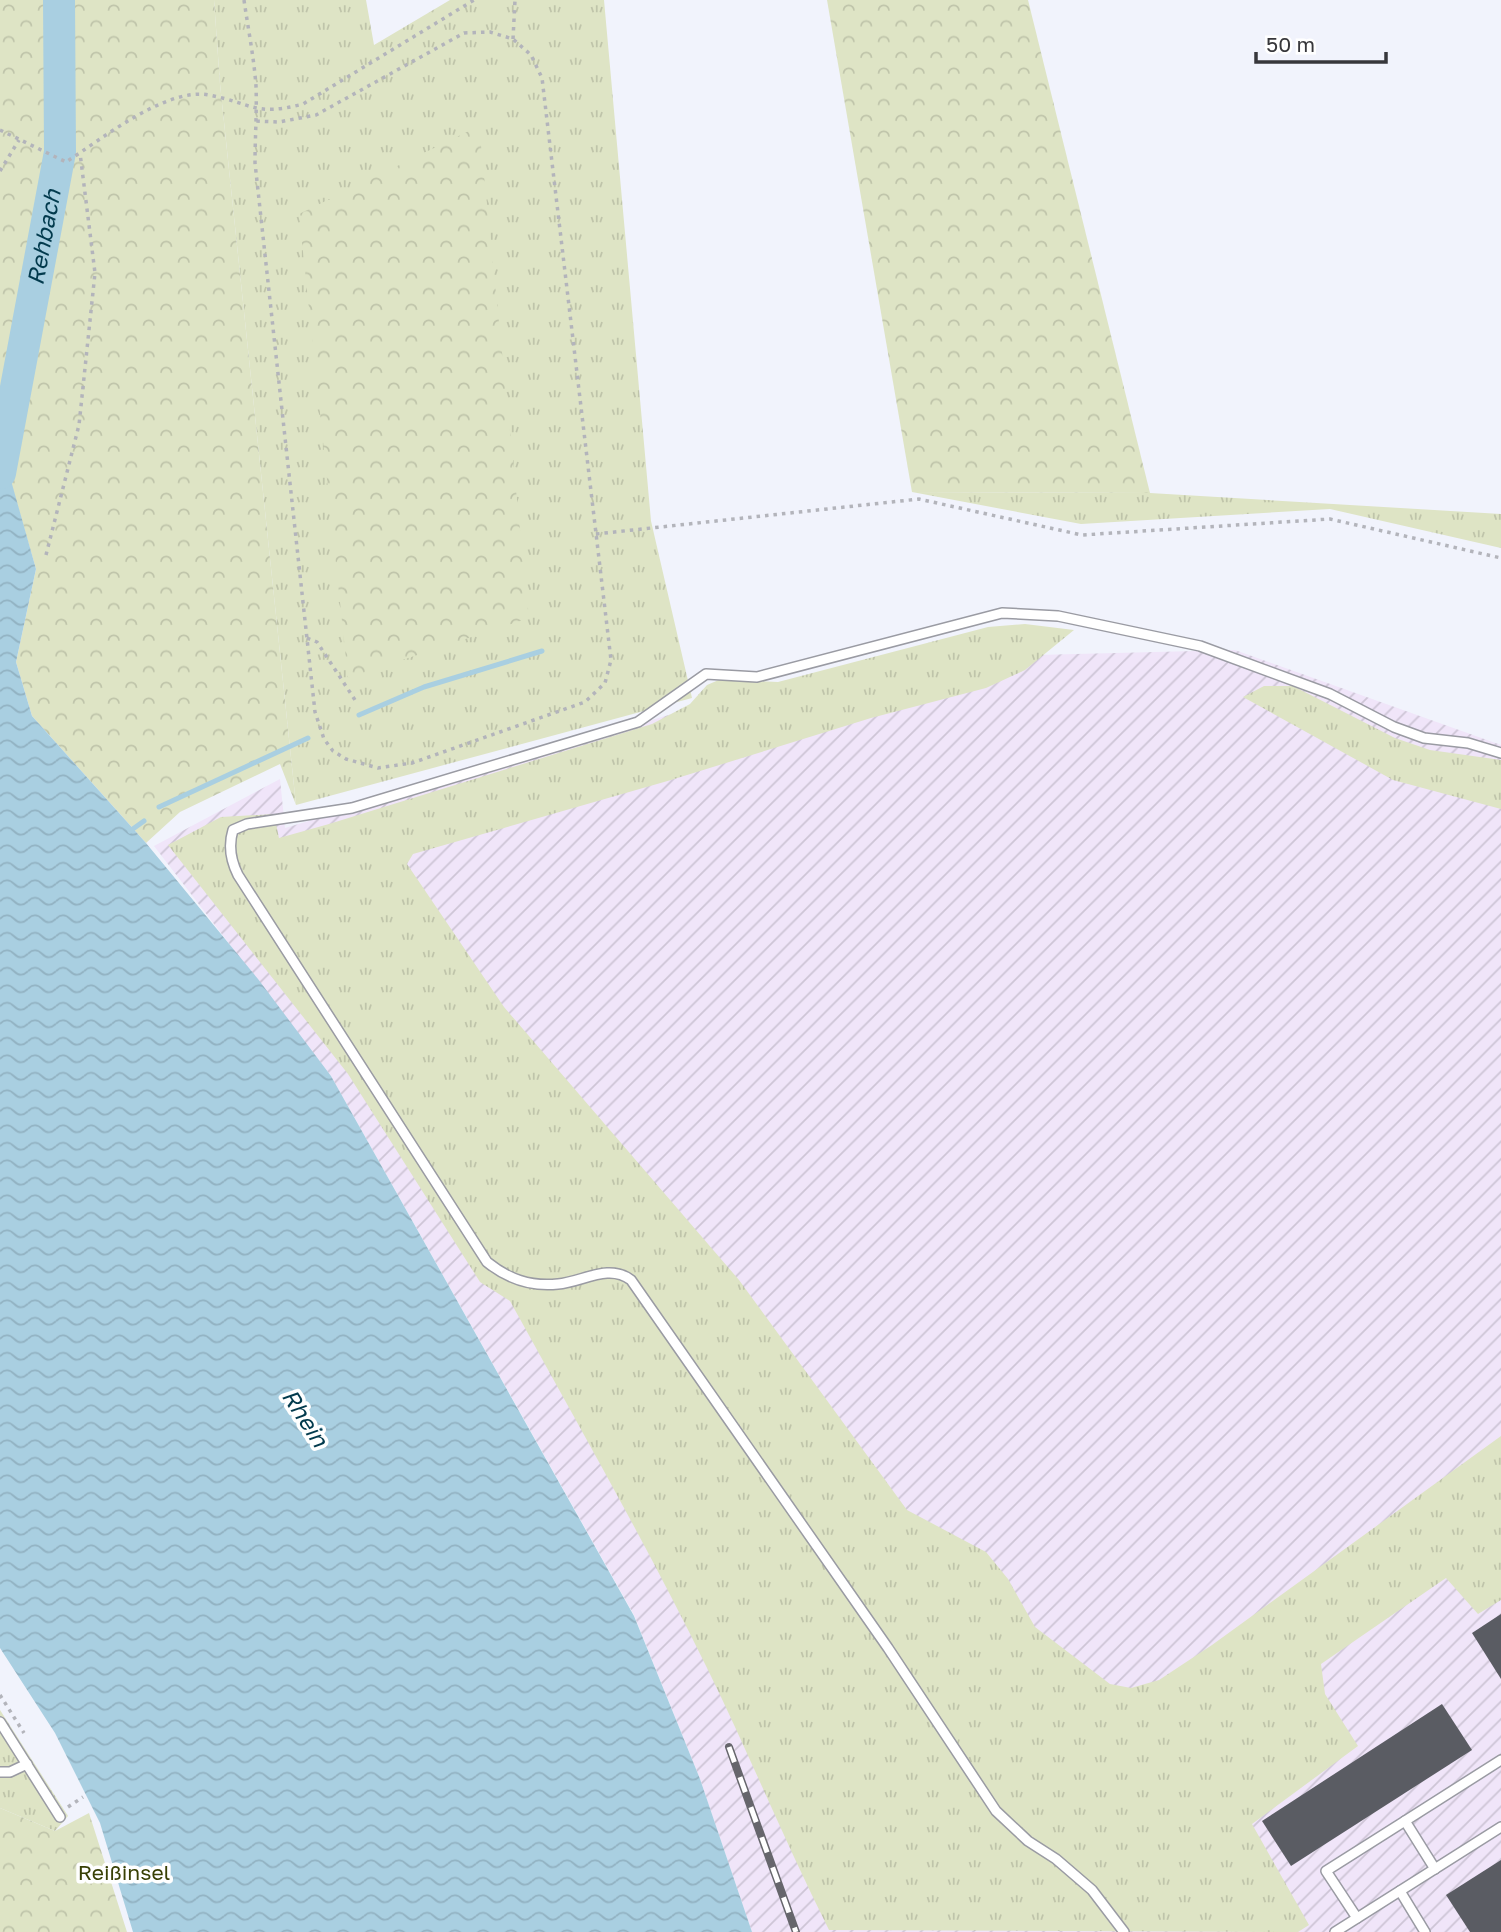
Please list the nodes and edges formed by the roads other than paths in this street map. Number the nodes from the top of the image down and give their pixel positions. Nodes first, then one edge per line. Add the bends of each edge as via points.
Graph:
1 (1501, 753) edge
2 (0, 1722) edge
3 (1501, 1760) edge
4 (27, 1764) junction
5 (0, 1772) edge
6 (60, 1818) dead end
7 (1405, 1821) junction
8 (1501, 1828) edge
9 (1435, 1869) junction
10 (1400, 1892) junction
11 (1357, 1919) junction
12 (1124, 1932) edge
13 (1335, 1932) edge
14 (1425, 1932) edge

1 - 12 lane via 1468,743 1424,738 1331,694 1200,646 1058,616 1002,613 757,677 706,674 638,722 352,808 247,824 233,830 231,836 231,858 238,875 487,1262 506,1277 529,1284 559,1284 612,1272 631,1280 996,1811 1092,1890
2 - 4 lane
3 - 7 lane
4 - 5 lane
4 - 6 lane
7 - 9 lane
7 - 11 lane via 1326,1871
8 - 9 lane
9 - 10 lane
10 - 11 lane
10 - 14 lane
11 - 13 lane

